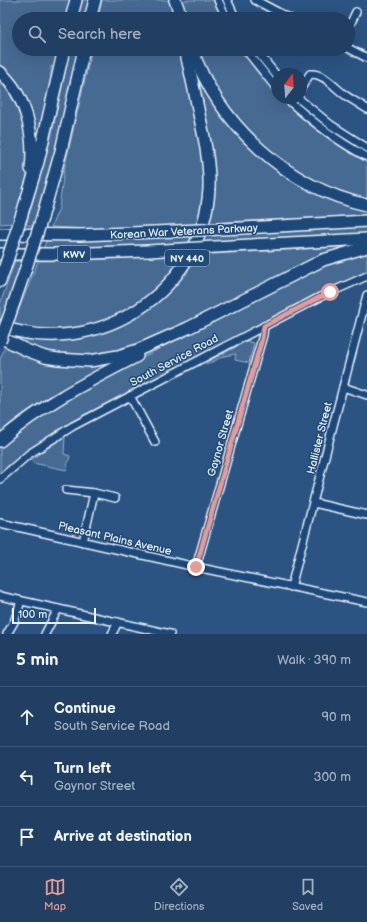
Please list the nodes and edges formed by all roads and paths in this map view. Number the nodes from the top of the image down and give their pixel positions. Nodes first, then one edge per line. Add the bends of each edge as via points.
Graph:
1 (76, 0) edge
2 (95, 0) edge
3 (174, 0) edge
4 (218, 0) edge
5 (227, 0) edge
6 (254, 0) edge
7 (73, 12) edge
8 (92, 12) edge
9 (177, 12) edge
10 (179, 12) edge
11 (224, 12) edge
12 (233, 12) edge
13 (277, 12) edge
14 (355, 52) edge
15 (62, 56) edge
16 (82, 56) edge
17 (187, 56) edge
18 (195, 56) edge
19 (251, 56) edge
20 (261, 56) edge
21 (367, 58) edge
22 (271, 69) edge
23 (0, 72) edge
24 (307, 79) edge
25 (271, 82) edge
26 (292, 104) edge
27 (305, 104) edge
28 (367, 109) edge
29 (367, 148) edge
30 (367, 157) edge
31 (26, 198) junction
32 (367, 205) edge
33 (367, 221) edge
34 (0, 229) edge
35 (0, 234) edge
36 (62, 235) junction
37 (367, 239) edge
38 (367, 247) edge
39 (0, 254) edge
40 (367, 276) edge
41 (0, 281) edge
42 (367, 295) edge
43 (0, 326) edge
44 (264, 326) junction
45 (188, 328) junction
46 (0, 338) edge
47 (0, 341) edge
48 (343, 387) junction
49 (367, 395) edge
50 (130, 396) junction
51 (0, 441) edge
52 (155, 442) dead end
53 (0, 479) edge
54 (66, 490) dead end
55 (94, 493) junction
56 (115, 498) dead end
57 (314, 503) junction
58 (367, 515) edge
59 (0, 523) edge
60 (82, 542) junction
61 (196, 567) junction
62 (291, 587) junction
63 (0, 596) edge
64 (21, 601) junction
65 (367, 602) edge
66 (58, 609) junction
67 (118, 622) junction
68 (7, 634) edge
69 (45, 634) edge
70 (112, 634) edge
71 (170, 634) edge

1 - 7 highway
2 - 8 highway
3 - 9 highway
3 - 10 highway
4 - 11 street
5 - 12 street
6 - 13 street
14 - 21 street
15 - 31 highway via 38,162
16 - 47 highway, bridge via 42,218
17 - 43 highway, NY 440 via 205,139 209,179 203,222 184,264 167,286 147,304 104,326 79,333 54,335 27,333
18 - 32 highway via 219,101 257,146 280,165 313,185 345,199
19 - 25 street
20 - 22 street
23 - 31 highway via 15,90 29,129 32,156
24 - 28 street via 310,74 316,73 324,77
26 - 30 street via 325,131
27 - 29 street via 331,125
31 - 41 highway, bridge
33 - 36 highway, Korean War Veterans Parkway / KWV, bridge
34 - 36 highway
35 - 36 highway, Korean War Veterans Parkway / KWV
37 - 39 highway, Korean War Veterans Parkway / KWV, bridge via 148,251
38 - 45 highway via 314,264
40 - 44 street, South Service Road
42 - 48 street, Hallister Street
44 - 50 street, South Service Road
44 - 61 street, Gaynor Street
45 - 46 highway via 132,352 90,361 45,357
45 - 51 highway via 57,399
48 - 49 street
48 - 57 street, Hallister Street
50 - 52 street
50 - 53 street, South Service Road via 51,439
54 - 55 street
55 - 56 street
55 - 60 street
57 - 58 street
57 - 62 street, Hallister Street
59 - 60 street, Pleasant Plains Avenue
60 - 61 street, Pleasant Plains Avenue
61 - 62 street, Pleasant Plains Avenue
62 - 65 street, Pleasant Plains Avenue
63 - 64 street
64 - 66 street
64 - 68 street
66 - 67 street
66 - 69 street
67 - 70 street
67 - 71 street

